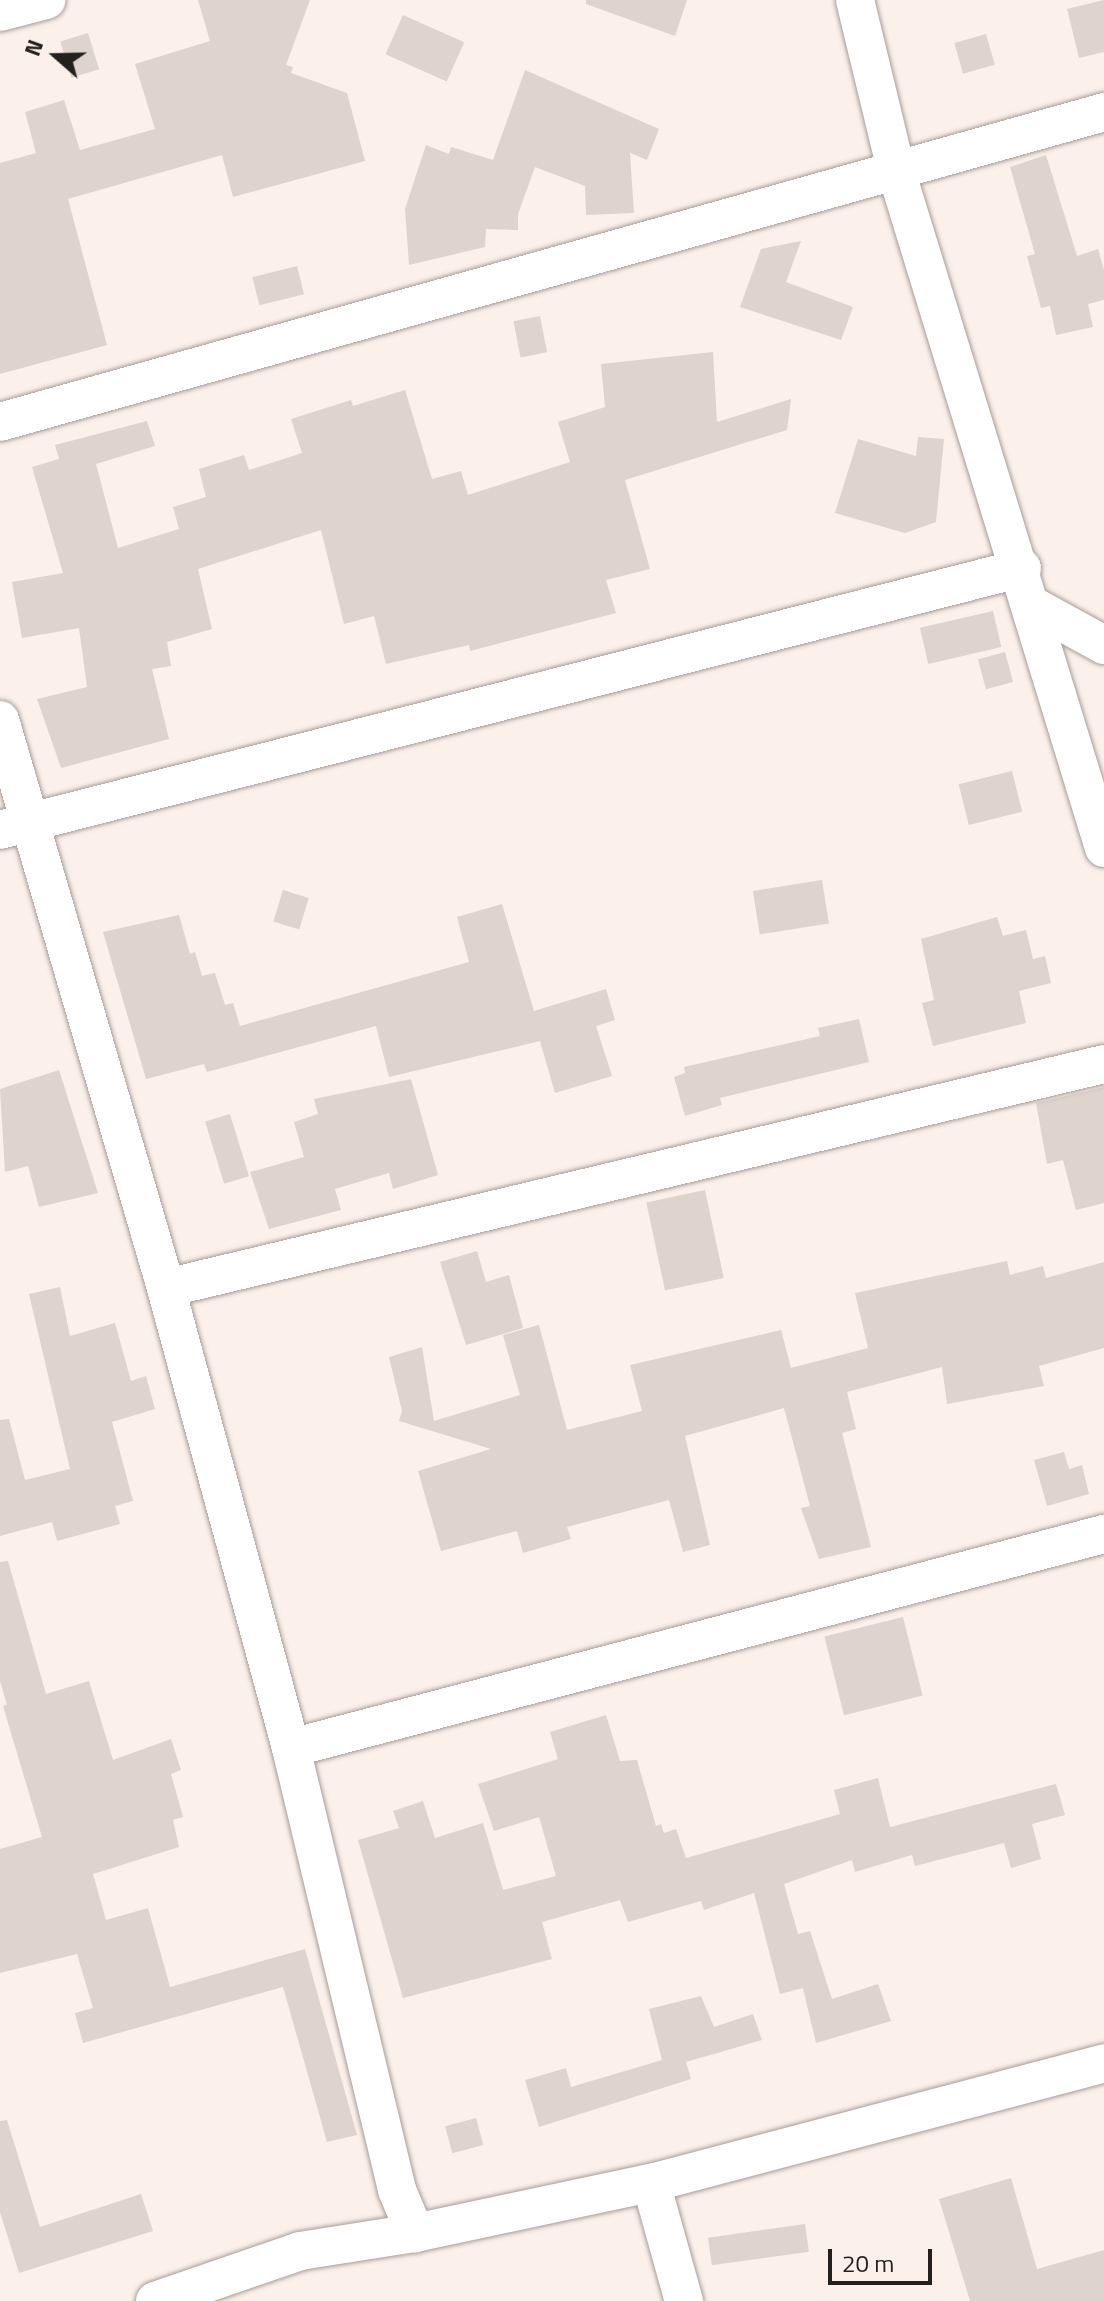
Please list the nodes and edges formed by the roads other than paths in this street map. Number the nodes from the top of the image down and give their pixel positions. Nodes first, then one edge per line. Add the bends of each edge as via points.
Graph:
1 (46, 0) edge
2 (855, 0) edge
3 (0, 12) edge
4 (1104, 112) edge
5 (897, 174) junction
6 (0, 422) edge
7 (1022, 568) junction
8 (1033, 606) junction
9 (1104, 645) edge
10 (0, 720) edge
11 (15, 825) edge
12 (1104, 848) edge
13 (1104, 1064) edge
14 (166, 1288) junction
15 (1104, 1534) edge
16 (291, 1748) junction
17 (1104, 2063) edge
18 (651, 2183) junction
19 (415, 2233) junction
20 (155, 2301) edge
21 (684, 2301) edge

1 - 3 street
2 - 5 street
4 - 5 street
5 - 6 street
5 - 7 street
7 - 8 street
7 - 11 street
8 - 9 street
8 - 12 street
10 - 11 street
11 - 14 street
13 - 14 street
14 - 16 street
15 - 16 street
16 - 19 street via 397,2190
17 - 18 street
18 - 19 street
18 - 21 street
19 - 20 street via 300,2251

